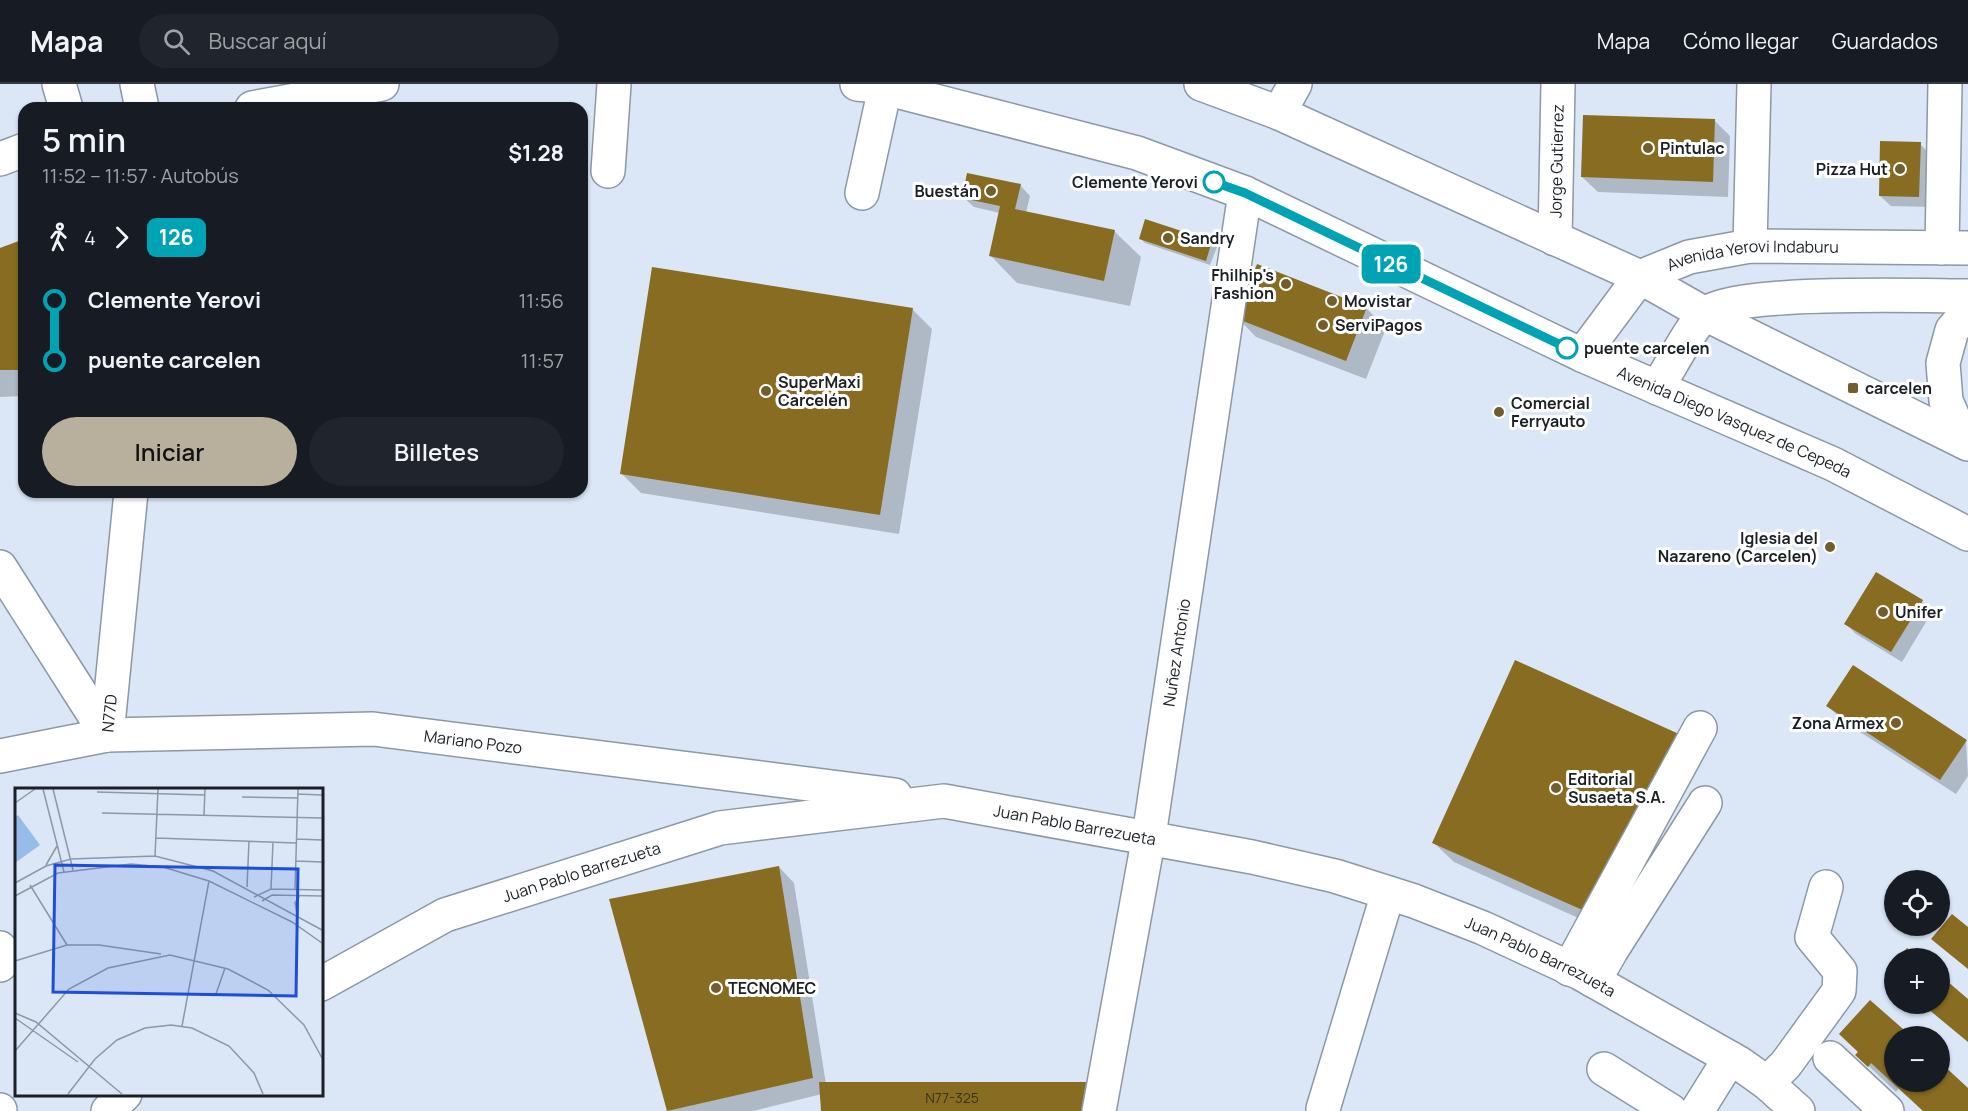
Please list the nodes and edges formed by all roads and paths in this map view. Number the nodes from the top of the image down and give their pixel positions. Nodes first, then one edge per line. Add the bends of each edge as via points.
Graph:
1 (59, 84) edge
2 (137, 84) edge
3 (382, 84) edge
4 (614, 84) edge
5 (1201, 84) edge
6 (1295, 84) edge
7 (1558, 84) edge
8 (1754, 84) edge
9 (1945, 84) edge
10 (871, 86) edge
11 (64, 102) edge
12 (141, 102) edge
13 (284, 102) edge
14 (1279, 113) junction
15 (18, 152) edge
16 (0, 159) edge
17 (608, 171) dead end
18 (862, 193) dead end
19 (1245, 193) junction
20 (1555, 239) junction
21 (1750, 246) junction
22 (1955, 248) edge
23 (1640, 277) junction
24 (1968, 296) edge
25 (1968, 312) edge
26 (1704, 314) junction
27 (1582, 356) junction
28 (1657, 388) junction
29 (1966, 443) edge
30 (130, 498) edge
31 (1968, 534) edge
32 (0, 567) edge
33 (1700, 728) dead end
34 (107, 735) junction
35 (0, 756) edge
36 (944, 801) junction
37 (1705, 803) dead end
38 (1149, 836) junction
39 (1826, 887) dead end
40 (1388, 892) junction
41 (0, 948) edge
42 (0, 965) edge
43 (1582, 975) junction
44 (322, 983) edge
45 (1730, 1058) junction
46 (1830, 1058) dead end
47 (1604, 1069) dead end
48 (1767, 1083) junction
49 (124, 1096) edge
50 (1323, 1109) dead end
51 (108, 1111) edge
52 (1099, 1111) edge
53 (1671, 1111) edge
54 (1697, 1111) edge
55 (1798, 1111) edge
56 (1887, 1111) edge

1 - 11 street
2 - 12 street
3 - 13 street
4 - 17 street
5 - 14 street
6 - 14 street
7 - 20 street, Jorge Gutierrez
8 - 21 street
9 - 22 street
10 - 18 street
10 - 19 street, Avenida Diego Vasquez de Cepeda via 1137,153
14 - 20 street
15 - 16 street
19 - 27 street, Avenida Diego Vasquez de Cepeda
19 - 38 street, Nuñez Antonio
20 - 23 street
21 - 22 street, Avenida Yerovi Indaburu
21 - 23 street, Avenida Yerovi Indaburu via 1689,257
23 - 26 street
23 - 27 street
24 - 26 street via 1762,298
25 - 29 street via 1952,330 1943,363 1946,401
26 - 28 street
26 - 29 street
27 - 28 street, Avenida Diego Vasquez de Cepeda
28 - 31 street, Avenida Diego Vasquez de Cepeda via 1833,464
30 - 34 street, N77D
32 - 34 street, N77D
33 - 43 street
34 - 35 street, Mariano Pozo
34 - 36 street, Mariano Pozo via 373,729
36 - 38 street, Juan Pablo Barrezueta
36 - 44 street, Juan Pablo Barrezueta via 720,828 445,915
37 - 43 street via 1611,951
38 - 40 street, Juan Pablo Barrezueta via 1325,874
38 - 52 street, Nuñez Antonio
39 - 48 street via 1812,937 1840,971 1839,991 1786,1064
40 - 43 street, Juan Pablo Barrezueta via 1483,928
40 - 50 street
41 - 42 street
43 - 45 street, Juan Pablo Barrezueta
45 - 48 street, Juan Pablo Barrezueta
45 - 54 street
46 - 56 street
47 - 53 street
48 - 55 street, Juan Pablo Barrezueta
49 - 51 street

